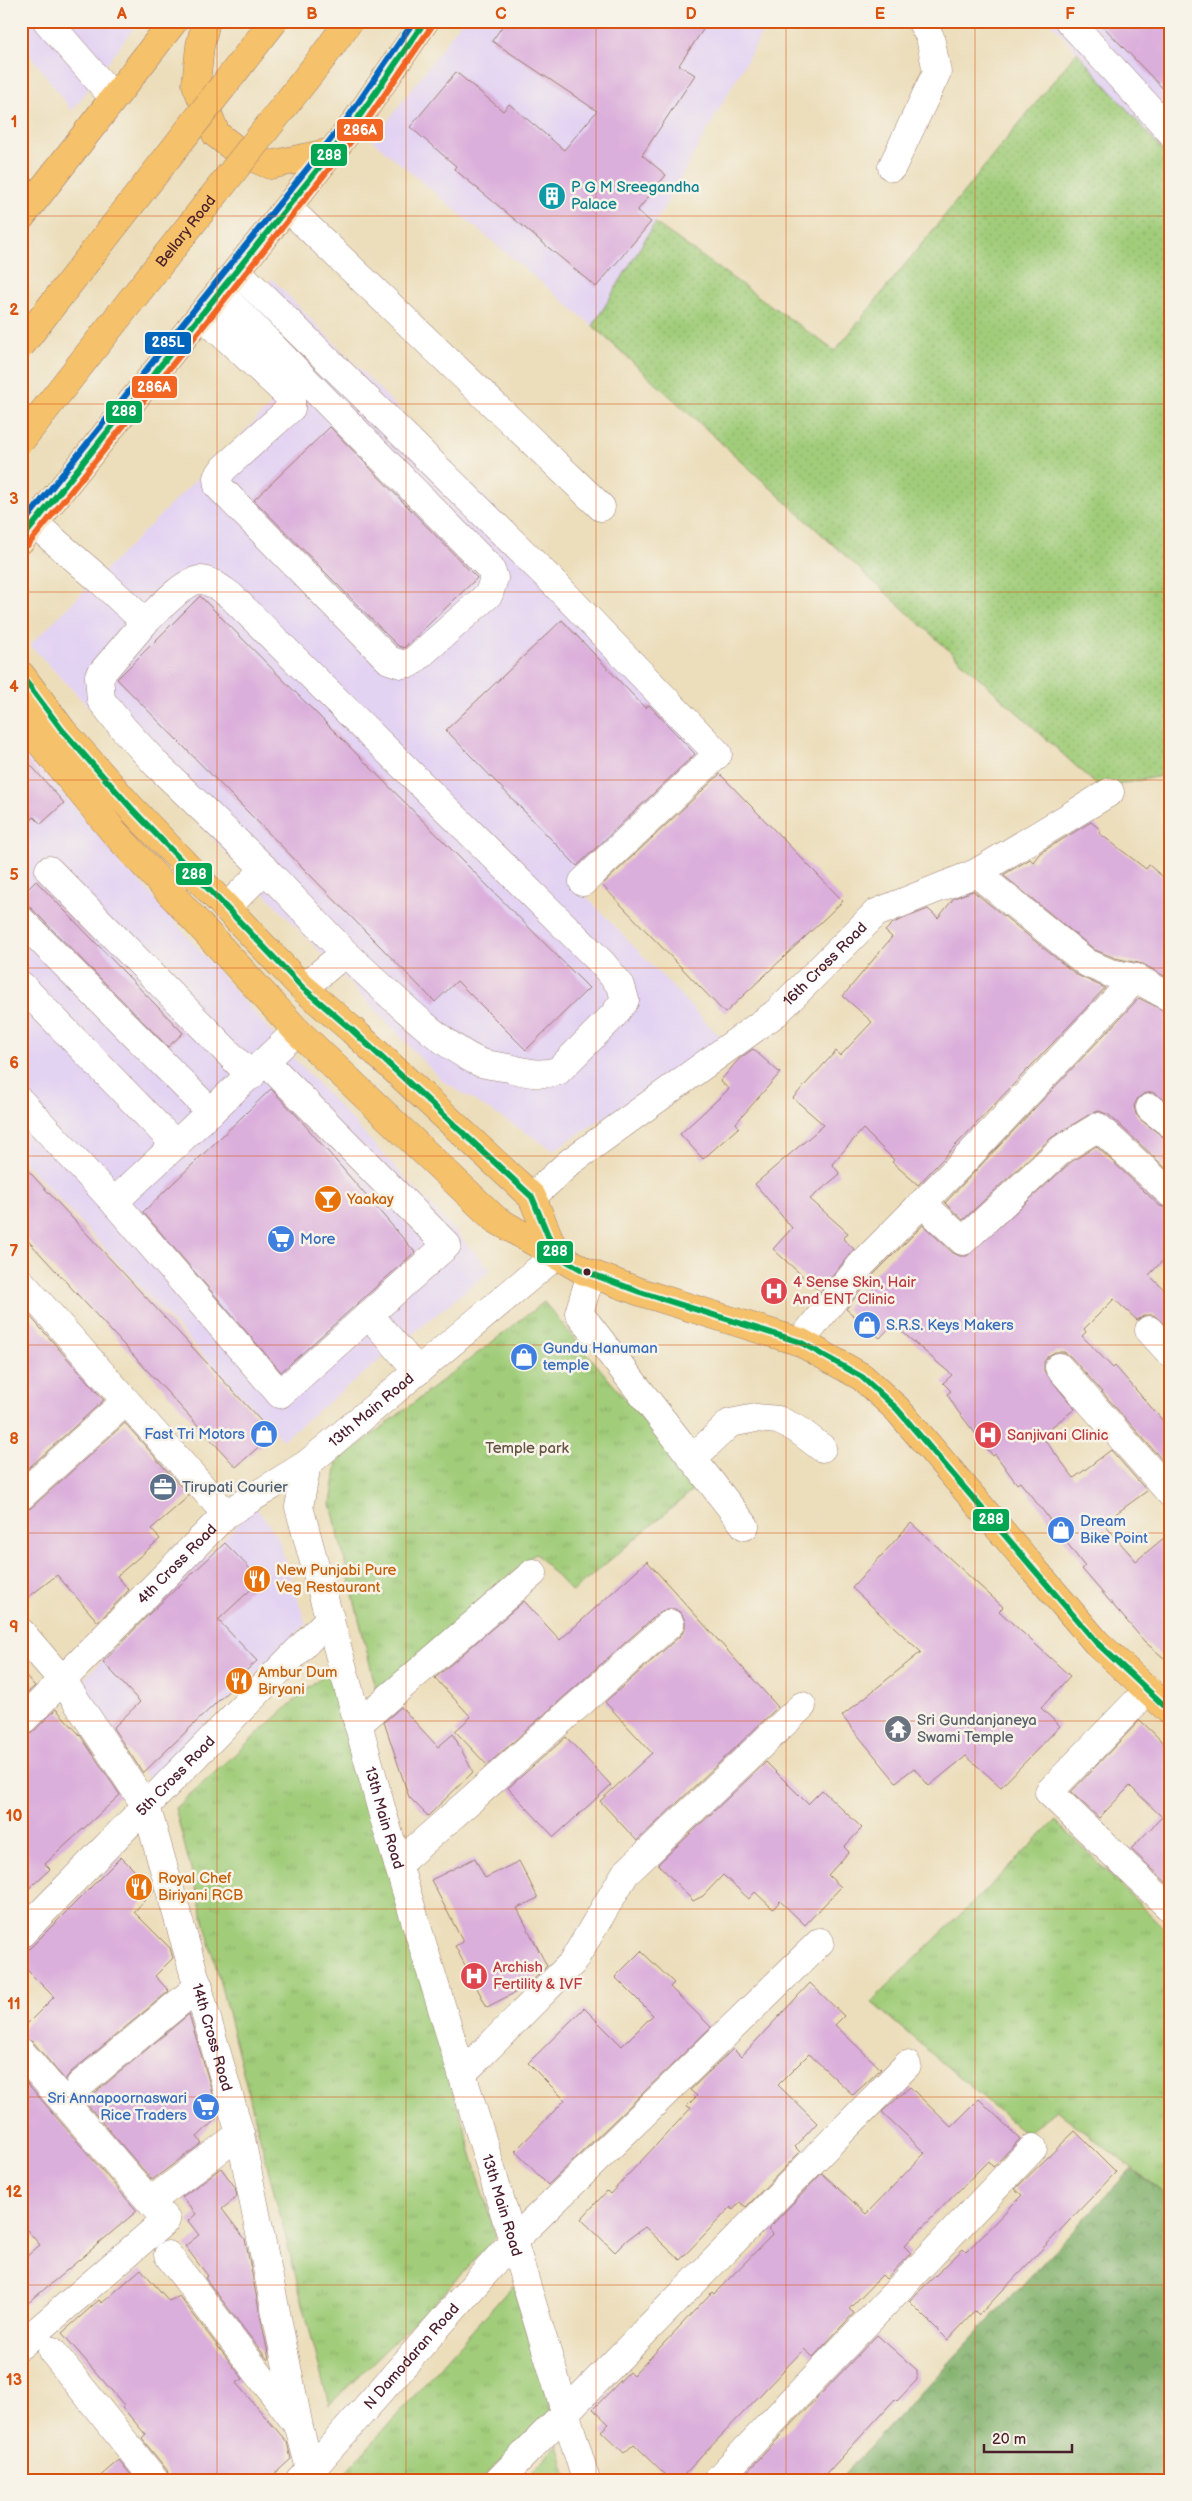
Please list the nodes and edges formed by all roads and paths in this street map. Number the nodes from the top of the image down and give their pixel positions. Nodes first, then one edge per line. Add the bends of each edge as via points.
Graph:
1 (47, 21) edge
2 (174, 21) edge
3 (206, 21) edge
4 (274, 21) edge
5 (349, 21) edge
6 (425, 21) edge
7 (921, 21) edge
8 (1068, 21) edge
9 (113, 97) junction
10 (1171, 132) edge
11 (332, 152) junction
12 (892, 166) dead end
13 (288, 208) junction
14 (21, 218) edge
15 (237, 271) junction
16 (220, 294) junction
17 (202, 315) junction
18 (21, 345) edge
19 (21, 440) edge
20 (600, 507) dead end
21 (28, 532) edge
22 (145, 622) junction
23 (21, 675) edge
24 (21, 718) edge
25 (1110, 792) dead end
26 (265, 869) junction
27 (49, 870) dead end
28 (976, 873) junction
29 (583, 882) dead end
30 (226, 908) junction
31 (21, 920) edge
32 (345, 953) junction
33 (1136, 978) junction
34 (21, 985) edge
35 (303, 988) junction
36 (1171, 998) edge
37 (297, 1031) junction
38 (258, 1069) junction
39 (21, 1102) edge
40 (211, 1112) junction
41 (176, 1145) junction
42 (1171, 1194) edge
43 (532, 1197) junction
44 (114, 1202) junction
45 (922, 1203) junction
46 (556, 1255) junction
47 (590, 1274) junction
48 (21, 1282) edge
49 (369, 1315) junction
50 (1149, 1330) dead end
51 (800, 1342) junction
52 (1171, 1354) edge
53 (1059, 1367) dead end
54 (418, 1371) junction
55 (126, 1401) junction
56 (822, 1448) dead end
57 (692, 1459) junction
58 (308, 1464) junction
59 (1171, 1494) edge
60 (21, 1496) edge
61 (226, 1514) junction
62 (745, 1526) dead end
63 (533, 1573) dead end
64 (330, 1618) junction
65 (670, 1624) dead end
66 (21, 1632) edge
67 (62, 1681) junction
68 (1148, 1690) junction
69 (802, 1706) dead end
70 (1171, 1712) edge
71 (21, 1722) edge
72 (358, 1724) junction
73 (146, 1806) junction
74 (398, 1864) junction
75 (1171, 1909) edge
76 (21, 1934) edge
77 (820, 1942) dead end
78 (199, 1986) junction
79 (21, 2052) edge
80 (907, 2065) dead end
81 (462, 2074) junction
82 (80, 2085) dead end
83 (240, 2134) junction
84 (1033, 2148) dead end
85 (159, 2195) dead end
86 (513, 2241) junction
87 (168, 2255) dead end
88 (21, 2345) edge
89 (52, 2351) dead end
90 (565, 2412) junction
91 (299, 2427) junction
92 (308, 2477) edge
93 (155, 2480) edge
94 (499, 2480) edge
95 (586, 2480) edge
96 (717, 2480) edge

1 - 9 street
2 - 9 main road
3 - 11 main road via 196,84 216,134 239,152 270,165
4 - 18 main road, bridge
5 - 19 main road, Bellary Road, bridge via 324,57
6 - 11 main road
7 - 12 street via 930,38 937,72
8 - 10 street
9 - 14 main road
11 - 13 main road
13 - 15 main road
13 - 20 street
15 - 16 main road
15 - 29 street via 556,585 718,754
16 - 17 main road
16 - 17 street via 490,568 494,578 489,594 411,663 389,660 218,486 217,478 224,468 290,408 291,398
17 - 21 main road
21 - 22 street
22 - 26 street via 99,676 101,700 148,756
22 - 32 street via 187,584 200,580 212,583 231,596 602,963 621,986 625,1000 558,1071 536,1074 480,1062 442,1039
23 - 30 main road via 62,730
24 - 37 main road via 114,832
25 - 28 street, 16th Cross Road
26 - 30 street
26 - 32 street
27 - 38 street
28 - 33 street via 1087,963 1110,973
28 - 43 street, 16th Cross Road via 876,913 776,1013 570,1162
30 - 35 main road
31 - 40 street
32 - 35 street
33 - 36 street
33 - 45 street
34 - 41 street
35 - 43 main road
37 - 38 street
37 - 46 main road via 494,1219
38 - 40 street
38 - 49 street via 447,1245
39 - 44 street
40 - 41 street
41 - 44 street
42 - 45 street via 1098,1127 1062,1149 963,1241
43 - 46 main road
44 - 49 street via 280,1394
45 - 51 street via 860,1265
46 - 47 main road
46 - 54 street, 13th Main Road
47 - 51 main road
47 - 57 street via 579,1313
48 - 55 street
49 - 54 street
50 - 52 street
51 - 68 main road via 862,1378 897,1409 1096,1642
53 - 59 street
54 - 58 street, 13th Main Road
55 - 60 street
55 - 61 street
56 - 57 street via 797,1429 778,1420 756,1418 730,1423
57 - 62 street
58 - 61 street, 4th Cross Road
58 - 64 street, 13th Main Road via 300,1507
61 - 67 street, 4th Cross Road
63 - 72 street
64 - 72 street, 13th Main Road
64 - 73 street, 5th Cross Road
65 - 74 street
66 - 67 street, 14th Cross Road
67 - 71 street, 4th Cross Road
67 - 73 street, 14th Cross Road
68 - 70 main road
68 - 75 street via 1049,1792
69 - 81 street via 625,1874 572,1963
72 - 74 street, 13th Main Road
73 - 76 street, 5th Cross Road
73 - 78 street, 14th Cross Road
74 - 81 street, 13th Main Road
77 - 86 street, N Damodaran Road
78 - 82 street
78 - 83 street, 14th Cross Road
79 - 88 street via 166,2220
80 - 90 street
81 - 86 street, 13th Main Road
83 - 85 street
83 - 91 street, 14th Cross Road
84 - 96 street
86 - 90 street, 13th Main Road
86 - 92 street, N Damodaran Road
87 - 91 street
89 - 93 street
90 - 94 street
90 - 95 street, 13th Main Road
91 - 92 street, 14th Cross Road

